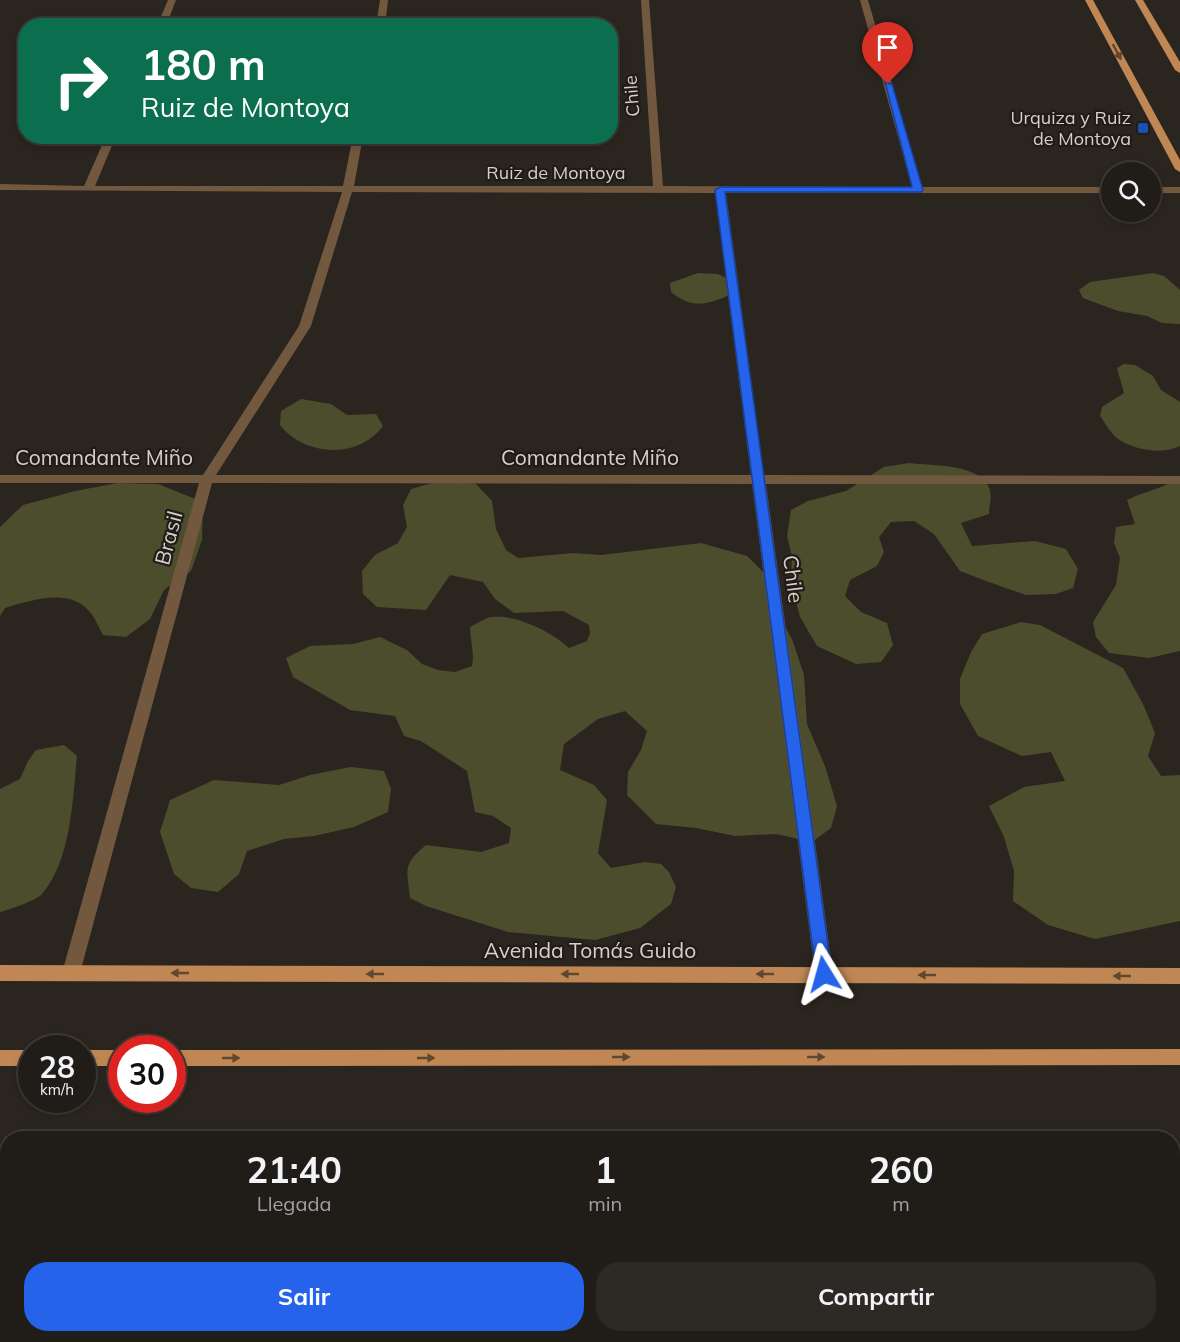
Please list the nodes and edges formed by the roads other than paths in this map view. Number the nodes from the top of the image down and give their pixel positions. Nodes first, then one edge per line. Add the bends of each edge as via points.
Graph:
1 (172, 0) edge
2 (384, 0) edge
3 (645, 0) edge
4 (864, 0) edge
5 (1089, 0) edge
6 (1139, 0) edge
7 (164, 18) edge
8 (381, 18) edge
9 (1179, 65) edge
10 (108, 144) edge
11 (356, 144) edge
12 (1180, 169) edge
13 (0, 187) edge
14 (88, 189) junction
15 (348, 189) junction
16 (658, 190) junction
17 (720, 190) junction
18 (918, 190) junction
19 (1101, 190) edge
20 (1161, 190) edge
21 (1180, 190) edge
22 (0, 479) edge
23 (207, 479) junction
24 (759, 479) junction
25 (1180, 480) edge
26 (0, 973) edge
27 (71, 973) junction
28 (824, 974) junction
29 (1180, 976) edge
30 (1180, 1057) edge
31 (0, 1058) edge
32 (18, 1058) edge
33 (186, 1058) edge

1 - 7 street
2 - 8 street
3 - 16 street, Chile
4 - 18 street
5 -> 12 main road
6 - 9 main road
10 - 14 street
11 - 15 street, Brasil
13 - 14 street, Ruiz de Montoya
14 - 15 street, Ruiz de Montoya
15 - 16 street, Ruiz de Montoya
15 - 23 street, Brasil via 305,326
16 - 17 street, Ruiz de Montoya
17 - 18 street, Ruiz de Montoya
17 - 24 street, Chile
18 - 19 street, Ruiz de Montoya
20 - 21 street
22 - 23 street, Comandante Miño
23 - 24 street, Comandante Miño
23 - 27 street, Brasil
24 - 25 street, Comandante Miño
24 - 28 street, Chile
26 - 27 main road, Avenida Tomás Guido
28 -> 27 main road, Avenida Tomás Guido
29 -> 28 main road, Avenida Tomás Guido
33 -> 30 main road
31 - 32 main road

